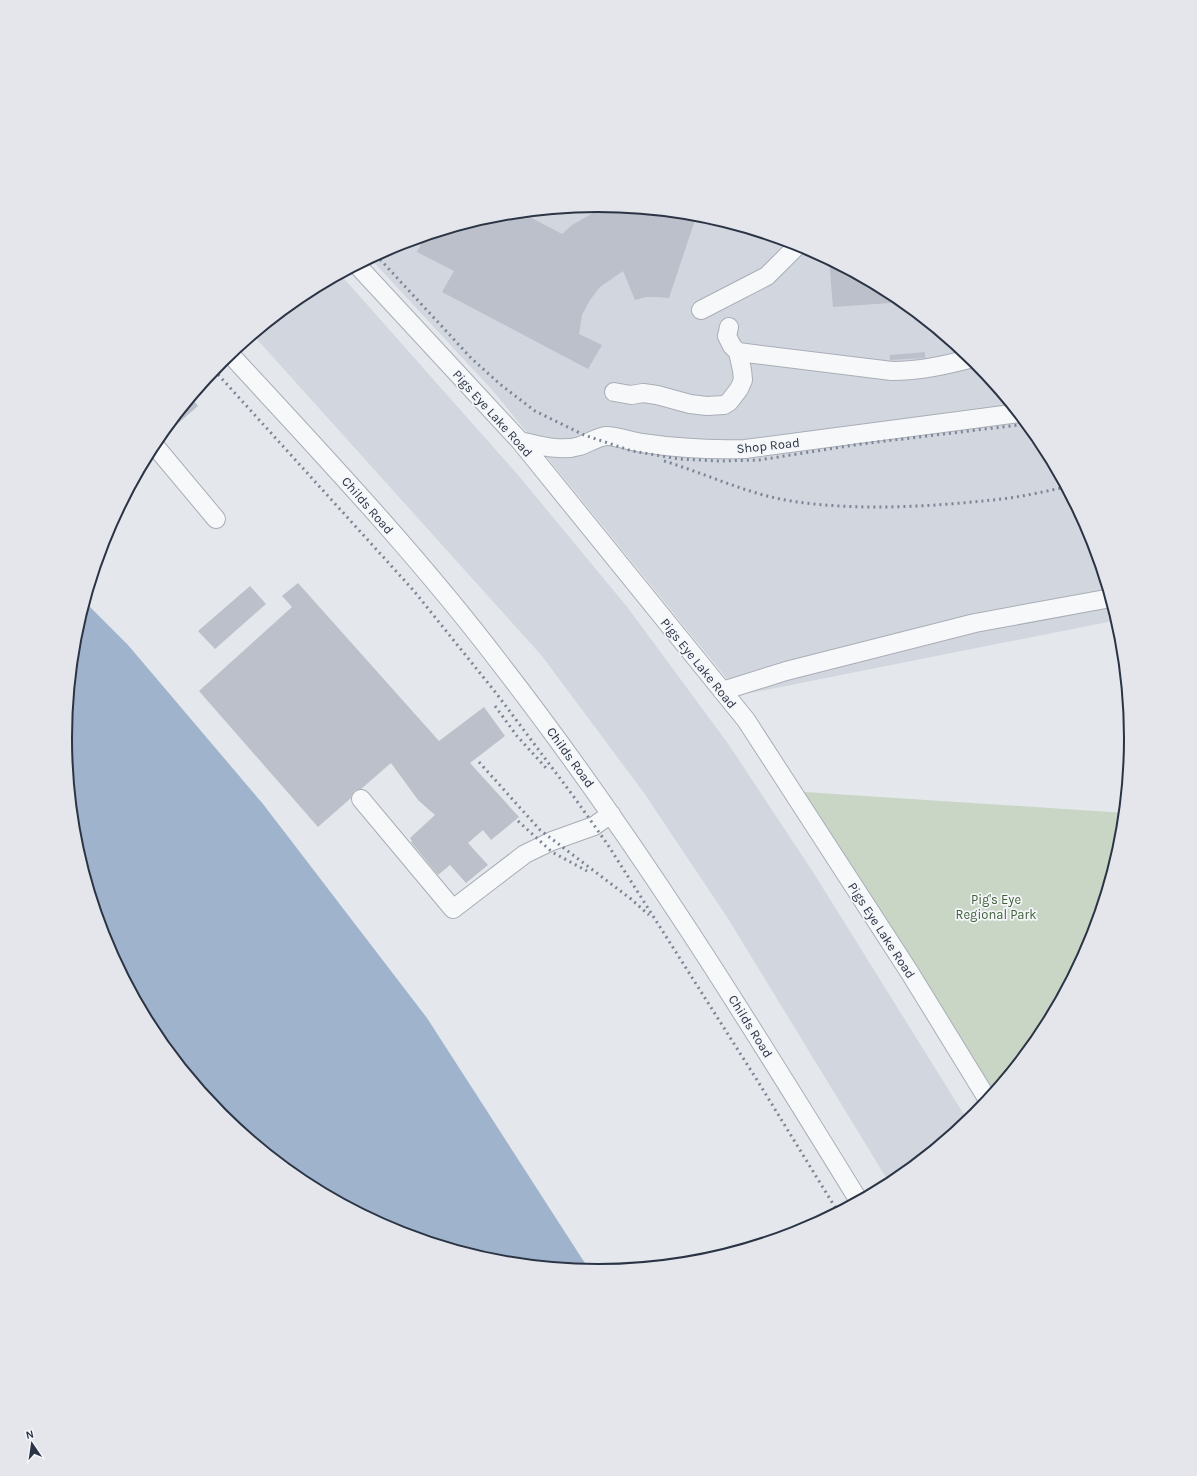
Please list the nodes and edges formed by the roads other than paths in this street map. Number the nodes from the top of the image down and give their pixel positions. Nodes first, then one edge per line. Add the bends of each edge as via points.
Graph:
1 (794, 249) edge
2 (361, 269) edge
3 (701, 310) dead end
4 (729, 327) dead end
5 (738, 352) junction
6 (234, 358) edge
7 (965, 360) edge
8 (614, 392) dead end
9 (1013, 414) edge
10 (520, 441) junction
11 (158, 450) edge
12 (216, 519) dead end
13 (1106, 599) edge
14 (722, 691) junction
15 (361, 799) dead end
16 (611, 814) junction
17 (985, 1095) edge
18 (856, 1197) edge

1 - 3 street via 767,276
2 - 10 street, Pigs Eye Lake Road
4 - 5 street via 727,336
5 - 7 street via 892,371 936,367
5 - 8 street via 743,380 739,389 724,405 690,404 657,395
6 - 16 street, Childs Road via 357,491 433,579 561,742
9 - 10 street, Shop Road via 714,450 606,436 579,446 563,448
10 - 14 street, Pigs Eye Lake Road
11 - 12 street
13 - 14 street via 975,623 786,671
14 - 17 street, Pigs Eye Lake Road via 746,720 910,973
15 - 16 street via 453,909 529,851 552,840 594,826
16 - 18 street, Childs Road via 751,1025

